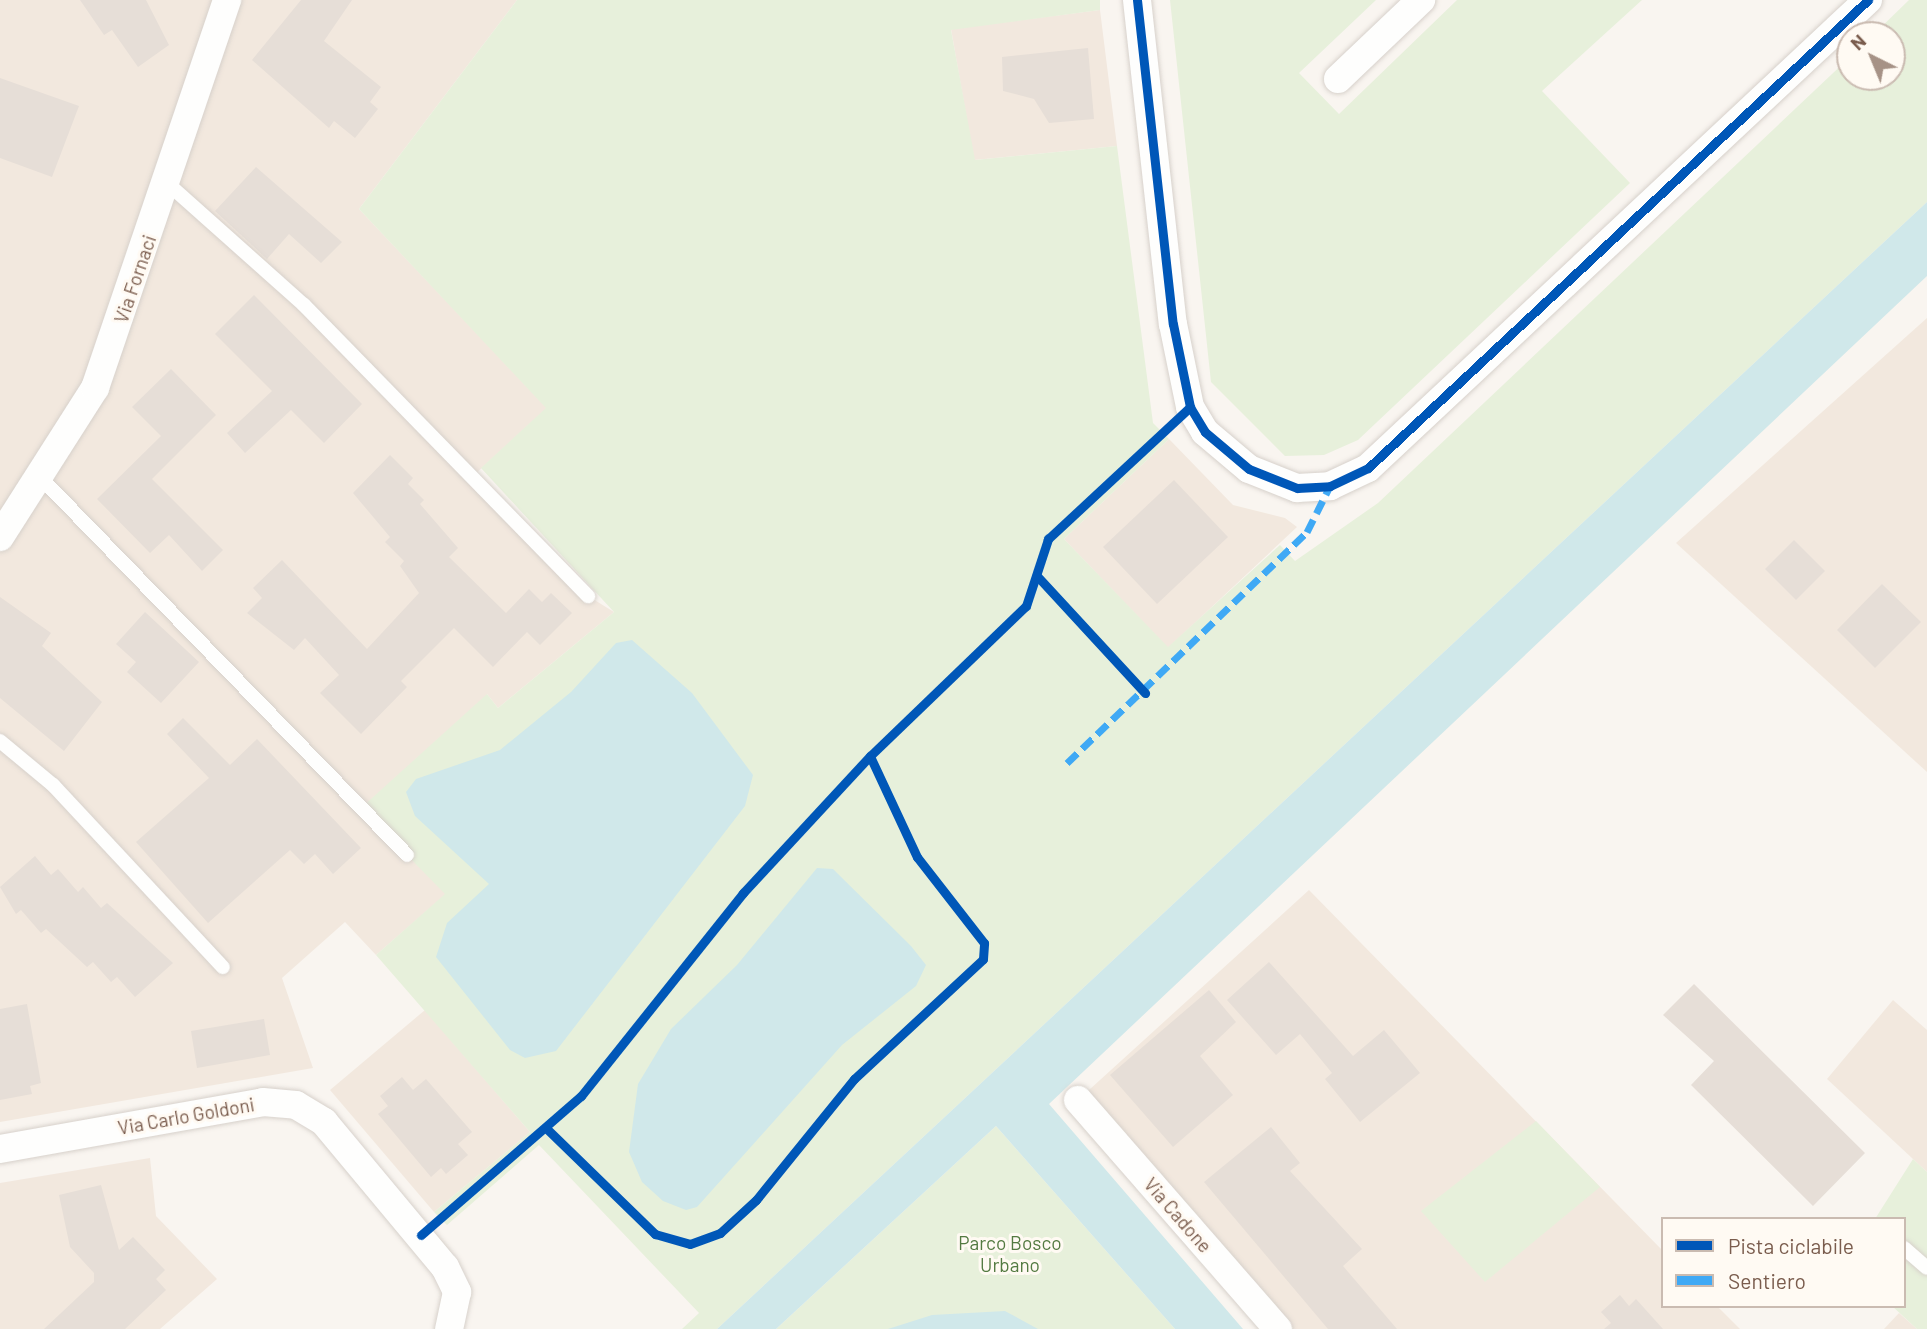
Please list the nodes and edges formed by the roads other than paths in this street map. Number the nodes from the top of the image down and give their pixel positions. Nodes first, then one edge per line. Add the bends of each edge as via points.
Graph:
1 (227, 0) edge
2 (1137, 0) edge
3 (1421, 0) edge
4 (1868, 0) edge
5 (1338, 79) dead end
6 (167, 183) junction
7 (42, 479) junction
8 (0, 537) edge
9 (588, 596) dead end
10 (0, 741) edge
11 (407, 855) dead end
12 (223, 967) dead end
13 (1078, 1100) dead end
14 (0, 1149) edge
15 (1906, 1250) edge
16 (1927, 1268) edge
17 (449, 1329) edge
18 (1278, 1329) edge

1 - 6 street, Via Fornaci
2 - 4 street via 1174,324 1189,407 1205,432 1249,469 1297,488 1330,486 1368,468
3 - 5 street
6 - 7 street, Via Fornaci via 95,388
6 - 9 lane via 314,315
7 - 8 street, Via Fornaci
7 - 11 lane
10 - 12 lane via 53,785
13 - 18 street, Via Cadone
14 - 17 street, Via Carlo Goldoni via 262,1102 296,1105 324,1122 445,1266 457,1292
15 - 16 lane

